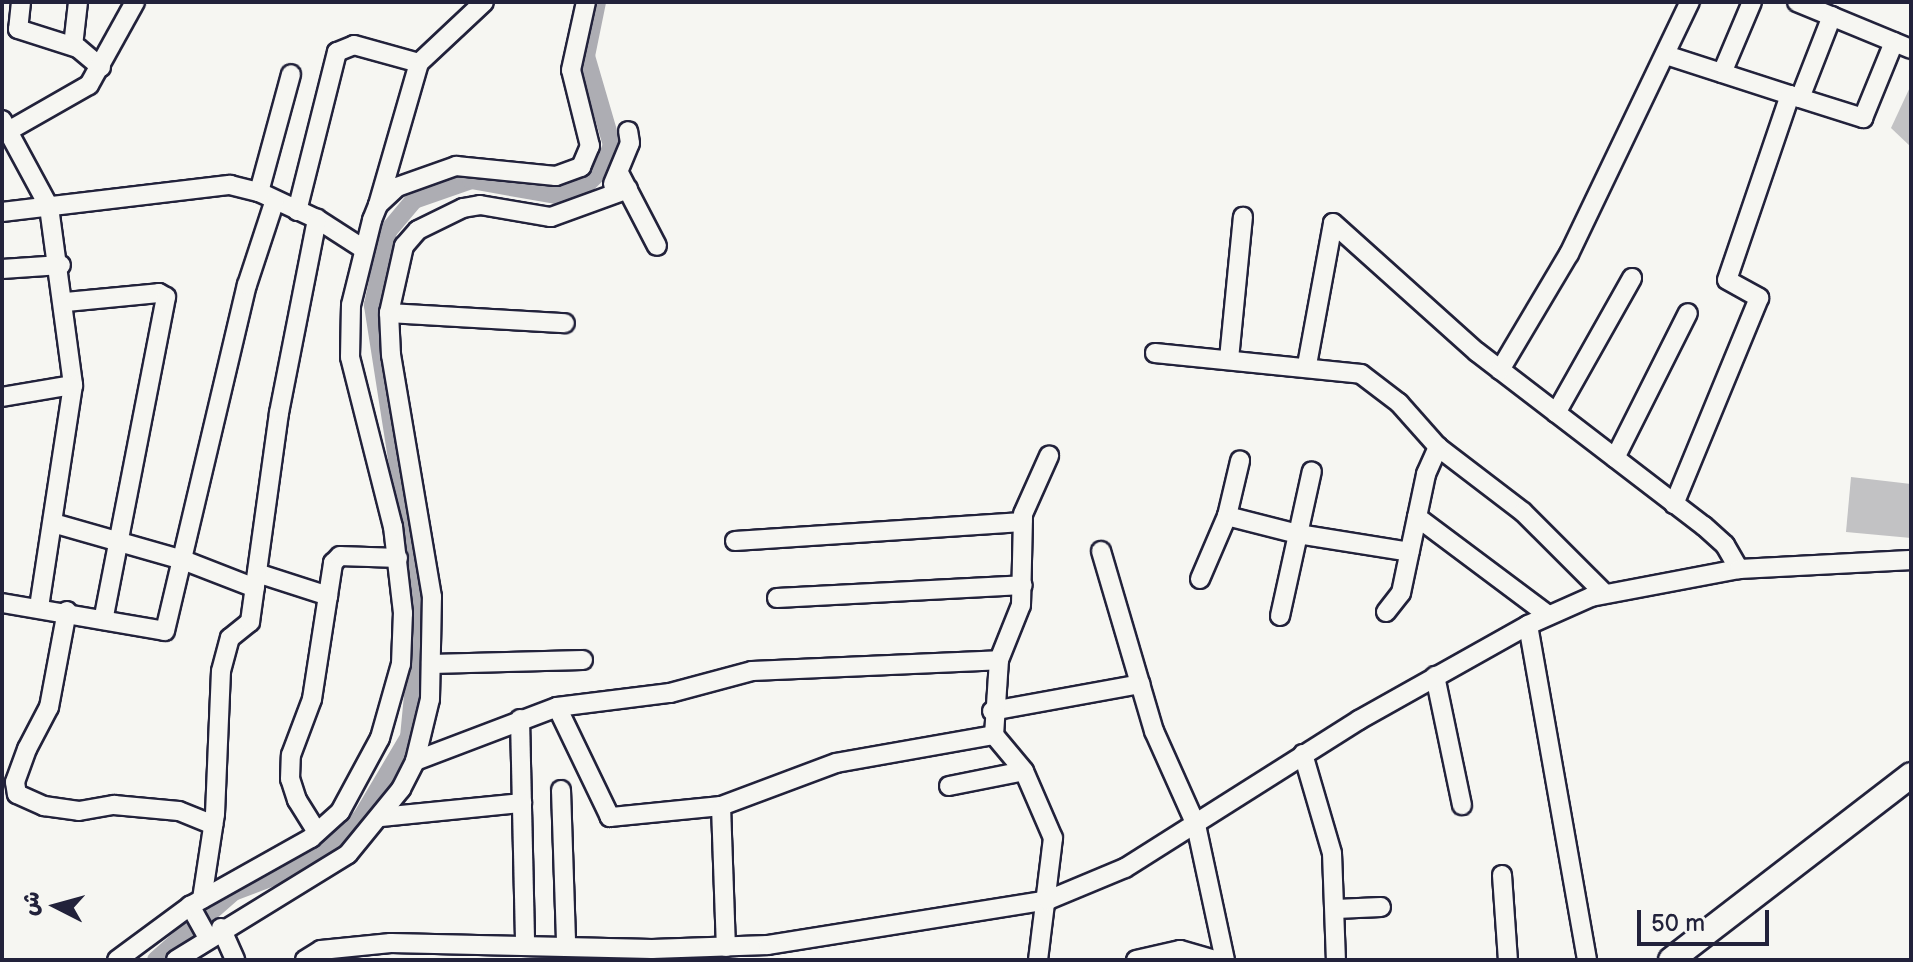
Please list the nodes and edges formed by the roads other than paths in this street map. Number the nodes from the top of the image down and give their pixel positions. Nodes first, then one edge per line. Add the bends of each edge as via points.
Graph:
1 (21, 2) edge
2 (78, 2) edge
3 (135, 2) edge
4 (484, 2) edge
5 (586, 2) edge
6 (1690, 2) edge
7 (1752, 2) edge
8 (1797, 2) edge
9 (1832, 16) junction
10 (73, 46) junction
11 (1902, 46) edge
12 (1666, 55) junction
13 (419, 63) junction
14 (101, 67) junction
15 (1722, 73) junction
16 (291, 74) dead end
17 (1795, 96) junction
18 (6, 125) edge
19 (628, 131) dead end
20 (624, 181) junction
21 (267, 196) junction
22 (378, 205) junction
23 (49, 207) junction
24 (297, 211) junction
25 (2, 212) edge
26 (1243, 217) dead end
27 (317, 219) junction
28 (657, 246) dead end
29 (362, 248) junction
30 (61, 265) junction
31 (2, 269) edge
32 (1632, 278) dead end
33 (66, 302) junction
34 (389, 313) junction
35 (1688, 313) dead end
36 (565, 323) dead end
37 (1155, 353) dead end
38 (1229, 359) junction
39 (1307, 365) junction
40 (1500, 370) junction
41 (73, 385) junction
42 (2, 397) edge
43 (1556, 413) junction
44 (1438, 447) junction
45 (1049, 456) dead end
46 (1615, 458) junction
47 (1240, 461) dead end
48 (1312, 471) dead end
49 (1674, 504) junction
50 (1227, 516) junction
51 (1417, 517) junction
52 (1022, 522) junction
53 (53, 523) junction
54 (1298, 534) junction
55 (119, 540) junction
56 (735, 541) dead end
57 (1101, 551) dead end
58 (1410, 552) junction
59 (398, 558) junction
60 (183, 560) junction
61 (1911, 560) edge
62 (1739, 569) junction
63 (1200, 579) dead end
64 (256, 580) junction
65 (1023, 585) junction
66 (1604, 593) junction
67 (328, 596) junction
68 (777, 598) dead end
69 (2, 603) edge
70 (39, 607) junction
71 (67, 611) junction
72 (1386, 612) dead end
73 (1548, 615) junction
74 (1280, 616) dead end
75 (103, 620) junction
76 (1528, 625) junction
77 (583, 660) dead end
78 (999, 660) junction
79 (431, 664) junction
80 (1435, 676) junction
81 (1141, 684) junction
82 (557, 707) junction
83 (992, 711) junction
84 (520, 719) junction
85 (994, 735) junction
86 (1303, 754) junction
87 (415, 761) junction
88 (1024, 771) junction
89 (1911, 775) edge
90 (949, 786) dead end
91 (561, 790) dead end
92 (522, 803) junction
93 (1462, 805) dead end
94 (721, 806) junction
95 (381, 817) junction
96 (213, 825) junction
97 (1196, 825) junction
98 (317, 832) junction
99 (1502, 875) dead end
100 (1048, 900) junction
101 (195, 906) junction
102 (1381, 907) dead end
103 (1336, 909) junction
104 (211, 933) junction
105 (525, 943) junction
106 (566, 944) junction
107 (726, 947) junction
108 (651, 954) edge
109 (1148, 958) edge
110 (117, 960) edge
111 (176, 960) edge
112 (235, 960) edge
113 (305, 960) edge
114 (1038, 960) edge
115 (1215, 960) edge
116 (1225, 960) edge
117 (1336, 960) edge
118 (1508, 960) edge
119 (1587, 960) edge
120 (1671, 960) edge

1 - 10 street via 18,29
2 - 10 street
3 - 14 street
4 - 13 street
5 - 22 street via 571,70 590,146 581,167 547,176 456,166 414,178
6 - 12 street
7 - 15 street
8 - 9 street
9 - 11 street
9 - 17 street
10 - 14 street
11 - 17 street via 1863,118
12 - 15 street
12 - 40 street via 1569,254
13 - 22 street
13 - 24 street via 354,45 337,52
14 - 18 street via 75,94
15 - 17 street
16 - 21 street
17 - 49 street via 1727,280 1759,298
18 - 23 street
19 - 20 street
20 - 28 street
20 - 34 street via 606,197 551,217 480,205 442,216 404,246
21 - 23 street via 230,185
21 - 24 street
21 - 60 street
22 - 29 street
23 - 25 street
23 - 30 street
24 - 27 street
26 - 38 street
27 - 29 street
27 - 64 street via 279,413
29 - 59 street via 351,305 350,357
30 - 31 street
30 - 33 street
32 - 43 street
33 - 41 street
33 - 55 street via 159,293 166,297
34 - 36 street
34 - 79 street via 396,400 432,597
35 - 46 street
37 - 38 street
38 - 39 street
39 - 40 street via 1333,223
39 - 44 street via 1361,374 1399,403
40 - 43 street
41 - 42 street
41 - 53 street
43 - 46 street
44 - 51 street
44 - 66 street via 1523,512
45 - 52 street
46 - 49 street
47 - 50 street
48 - 54 street
49 - 62 street via 1725,545
50 - 54 street
50 - 63 street
51 - 58 street
51 - 73 street
52 - 56 street
52 - 65 street
53 - 55 street
53 - 70 street
54 - 58 street
54 - 74 street
55 - 60 street
55 - 75 street
57 - 81 street
58 - 72 street via 1401,593
59 - 67 street via 337,557
59 - 98 street via 401,664 391,705 340,812
60 - 64 street
60 - 75 street via 165,631
61 - 62 street
62 - 66 street
64 - 67 street
64 - 96 street via 250,622 225,647
65 - 68 street
65 - 78 street via 1014,632
66 - 73 street
67 - 98 street via 312,699 291,755 290,779
69 - 70 street
70 - 71 street
71 - 75 street
71 - 96 street via 49,707 27,749 15,782 17,794 44,806 79,811 114,805 179,811
73 - 76 street
76 - 80 street
76 - 119 street
77 - 79 street
78 - 82 street via 752,671 670,693
78 - 83 street
79 - 87 street via 430,699
80 - 86 street
80 - 93 street
81 - 83 street
81 - 97 street via 1168,771
82 - 84 street
82 - 94 street via 610,817
83 - 85 street
84 - 87 street
84 - 92 street
85 - 88 street
85 - 94 street via 836,763
86 - 97 street
86 - 103 street via 1328,831
87 - 95 street
88 - 90 street
88 - 100 street via 1053,838
89 - 120 main road
91 - 106 street
92 - 95 street
92 - 105 street
94 - 107 street
95 - 104 street via 348,854 305,884
96 - 101 street
97 - 100 street via 1125,868
97 - 116 street
98 - 101 street
99 - 118 street
100 - 107 street via 803,941
100 - 114 street
101 - 104 street
101 - 110 street
102 - 103 street
103 - 117 street
104 - 111 street
104 - 112 street
105 - 106 street
105 - 113 street via 347,945
106 - 108 street
107 - 108 street
109 - 115 street via 1196,951

